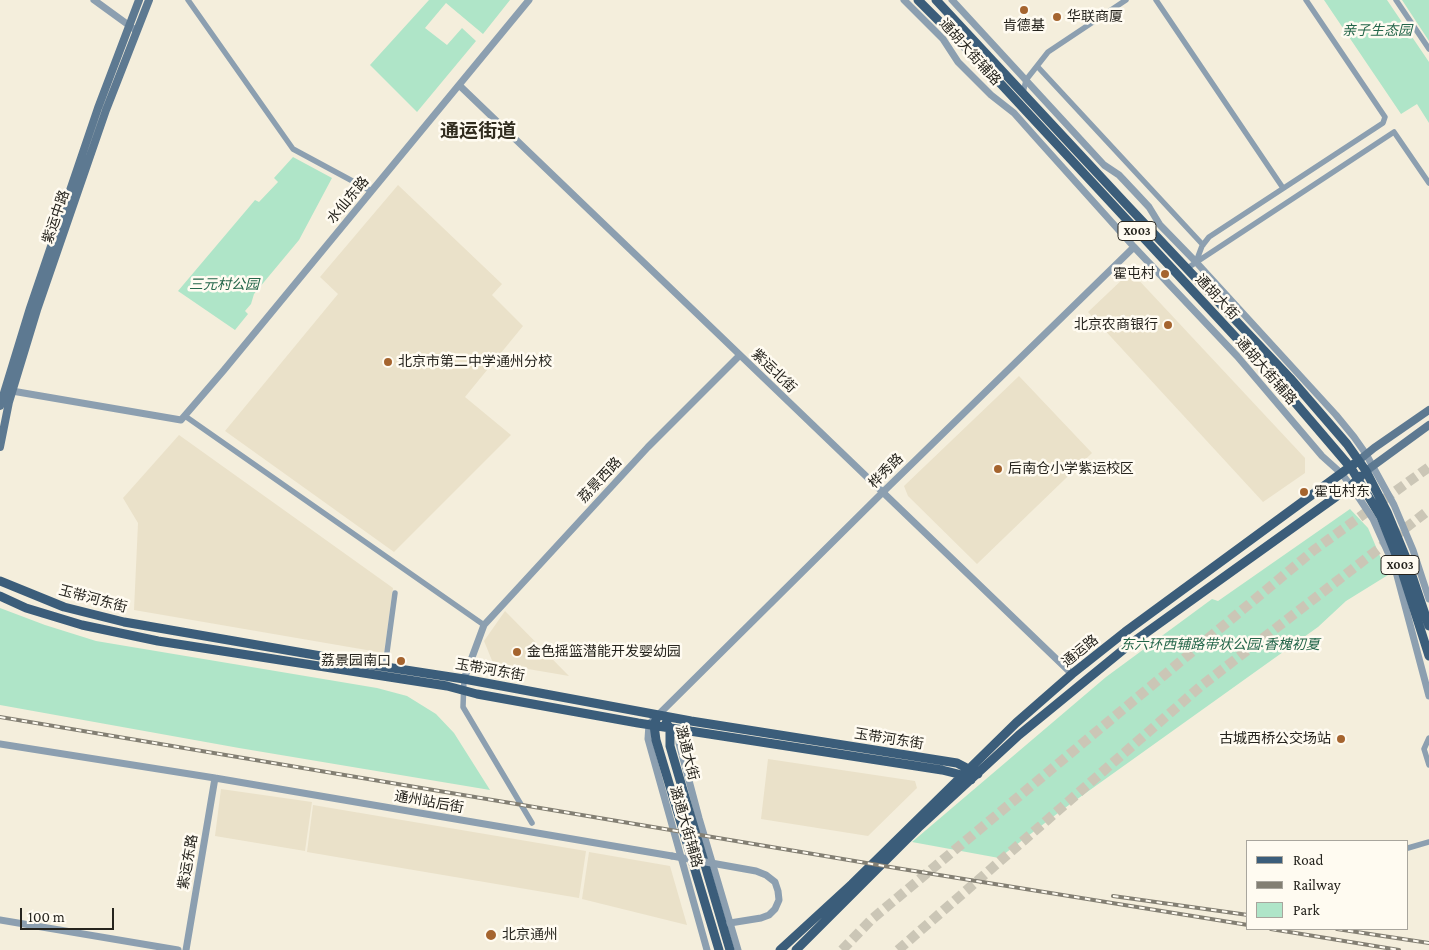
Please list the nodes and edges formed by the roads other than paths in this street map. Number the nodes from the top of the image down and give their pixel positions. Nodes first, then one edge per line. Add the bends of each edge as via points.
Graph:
1 (94, 0) edge
2 (139, 0) edge
3 (149, 0) edge
4 (188, 0) edge
5 (530, 0) edge
6 (904, 0) edge
7 (918, 0) edge
8 (952, 0) edge
9 (1126, 0) edge
10 (1156, 0) edge
11 (1306, 0) edge
12 (1396, 0) edge
13 (939, 2) edge
14 (128, 25) junction
15 (136, 30) junction
16 (1429, 48) edge
17 (1037, 66) junction
18 (1026, 80) junction
19 (459, 85) junction
20 (1023, 93) junction
21 (1429, 183) edge
22 (1283, 188) junction
23 (371, 191) junction
24 (1203, 245) junction
25 (1134, 247) junction
26 (1196, 262) junction
27 (1186, 269) junction
28 (740, 355) junction
29 (5, 389) edge
30 (0, 406) edge
31 (1429, 410) edge
32 (185, 416) junction
33 (1429, 424) edge
34 (0, 447) edge
35 (1366, 454) junction
36 (1358, 461) junction
37 (1351, 468) junction
38 (1369, 468) junction
39 (1342, 474) junction
40 (1358, 479) junction
41 (1351, 486) junction
42 (882, 492) junction
43 (0, 581) edge
44 (395, 593) dead end
45 (0, 596) edge
46 (1429, 599) edge
47 (484, 625) junction
48 (1429, 626) edge
49 (1429, 656) edge
50 (385, 667) junction
51 (1072, 674) junction
52 (464, 679) junction
53 (464, 690) junction
54 (1429, 696) edge
55 (658, 714) junction
56 (652, 724) junction
57 (670, 728) junction
58 (688, 729) junction
59 (1429, 738) edge
60 (0, 744) edge
61 (1429, 765) edge
62 (969, 768) junction
63 (962, 775) junction
64 (975, 777) junction
65 (215, 778) junction
66 (532, 823) dead end
67 (1429, 842) edge
68 (1409, 848) edge
69 (0, 920) edge
70 (730, 923) junction
71 (178, 950) edge
72 (186, 950) edge
73 (707, 950) edge
74 (719, 950) edge
75 (730, 950) edge
76 (738, 950) edge
77 (780, 950) edge
78 (796, 950) edge

1 - 14 street
2 - 14 main road, 紫运中路
3 - 15 main road, 紫运中路
4 - 23 street via 293,149
5 - 19 street, 水仙东路
6 - 25 street, 通胡大街辅路 via 943,39 958,62 1020,120
7 - 37 main road, 通胡大街 / X003 via 987,69 1281,386
8 - 18 street, 通胡大街辅路
9 - 17 street via 1048,52
10 - 22 street
11 - 22 street via 1385,117 1384,123
12 - 16 street
13 - 20 main road, 通胡大街 / X003
14 - 15 street
14 - 29 main road, 紫运中路
15 - 29 main road, 紫运中路 via 37,310
17 - 18 street
17 - 24 street
18 - 20 street
18 - 26 street, 通胡大街辅路 via 1104,165 1135,192 1160,225
19 - 23 street, 水仙东路
19 - 28 street, 紫运北街
20 - 27 main road, 通胡大街 / X003
21 - 26 street via 1394,132
22 - 24 street via 1209,236
23 - 32 street, 水仙东路
24 - 26 street
25 - 39 street, 通胡大街辅路 via 1236,356 1322,456
25 - 42 street, 桦秀路
26 - 27 street
26 - 35 street, 通胡大街辅路 via 1336,415
27 - 36 main road, 通胡大街 / X003 via 1290,378
28 - 42 street, 紫运北街
28 - 47 street, 荔景西路 via 648,447
29 - 30 main road, 紫运中路
29 - 32 street via 180,420
29 - 34 main road, 紫运中路
31 - 35 main road, 通运路
32 - 47 street
33 - 38 main road, 通运路
35 - 36 main road, 通运路
35 - 38 street, 通胡大街辅路
36 - 37 main road, 通运路
36 - 38 main road, 通胡大街 / X003
37 - 39 main road, 通运路
37 - 40 main road, 通胡大街 / X003
38 - 40 main road, 通运路
38 - 46 street, 通胡大街辅路 via 1394,505
38 - 48 main road, 通胡大街 / X003 via 1406,558
39 - 41 street, 通胡大街辅路
39 - 51 main road, 通运路
40 - 41 main road, 通运路
40 - 49 main road, 通胡大街 / X003 via 1381,518 1399,562
41 - 54 street, 通胡大街辅路 via 1373,519 1395,568
41 - 64 main road, 通运路 via 1129,645 1019,735
42 - 51 street, 紫运北街
42 - 55 street, 桦秀路
43 - 50 main road, 玉带河东街 via 95,616
44 - 50 street
45 - 53 main road, 玉带河东街 via 26,608 125,634
47 - 52 street, 荔景西路
50 - 52 main road, 玉带河东街
51 - 62 main road, 通运路
52 - 53 street
52 - 55 main road, 玉带河东街
53 - 56 main road, 玉带河东街
53 - 66 street via 463,707
55 - 56 main road, 潞通大街
55 - 57 main road, 潞通大街
55 - 62 main road, 玉带河东街 via 957,763
56 - 57 main road, 玉带河东街
56 - 73 street, 潞通大街辅路 via 648,739
56 - 74 main road, 潞通大街
57 - 58 main road, 玉带河东街
57 - 75 main road, 潞通大街 via 670,746
58 - 63 main road, 玉带河东街
58 - 70 street, 潞通大街辅路 via 680,734 679,743
59 - 61 street via 1424,749
60 - 65 street, 通州站后街
62 - 63 main road, 通运路
62 - 64 main road, 玉带河东街
63 - 64 main road, 玉带河东街
63 - 77 main road, 通运路
64 - 78 main road, 通运路 via 918,828
65 - 70 street, 通州站后街, bridge via 756,871 775,882 779,900 769,915
65 - 72 street, 紫运东路
67 - 68 street
69 - 71 street
70 - 76 street, 潞通大街辅路

